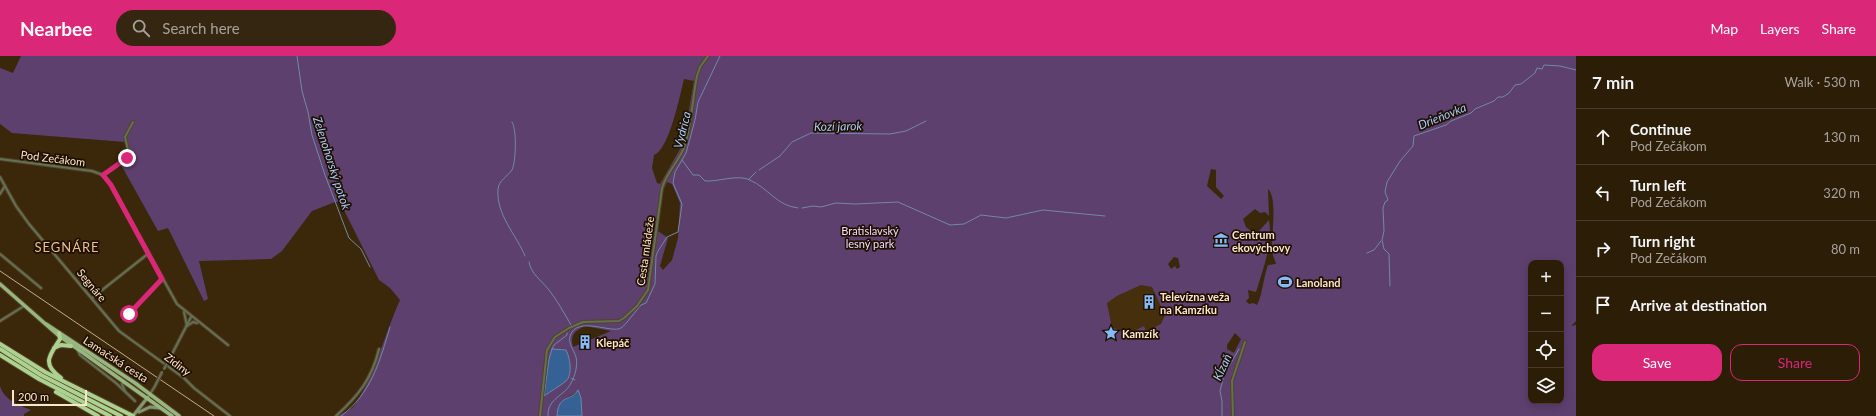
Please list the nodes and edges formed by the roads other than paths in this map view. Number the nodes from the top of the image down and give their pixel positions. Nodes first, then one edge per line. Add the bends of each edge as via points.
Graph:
1 (708, 56) edge
2 (133, 122) dead end
3 (0, 159) edge
4 (103, 175) junction
5 (0, 176) edge
6 (6, 186) junction
7 (0, 194) edge
8 (148, 253) junction
9 (0, 254) edge
10 (162, 279) junction
11 (0, 284) edge
12 (41, 288) dead end
13 (92, 298) junction
14 (24, 306) junction
15 (184, 311) junction
16 (129, 314) dead end
17 (191, 317) junction
18 (0, 322) edge
19 (198, 324) junction
20 (116, 326) joint
21 (187, 326) junction
22 (60, 335) junction
23 (1245, 342) dead end
24 (0, 344) edge
25 (228, 345) dead end
26 (71, 346) junction
27 (0, 349) edge
28 (52, 349) junction
29 (379, 349) dead end
30 (79, 353) junction
31 (0, 355) edge
32 (124, 382) junction
33 (69, 384) junction
34 (48, 385) junction
35 (127, 394) junction
36 (150, 394) junction
37 (148, 398) junction
38 (135, 401) dead end
39 (161, 408) junction
40 (137, 413) junction
41 (98, 416) edge
42 (110, 416) edge
43 (121, 416) edge
44 (133, 416) edge
45 (172, 416) edge
46 (179, 416) edge
47 (230, 416) edge
48 (336, 416) edge
49 (540, 416) edge
50 (1232, 416) edge

1 - 49 street, Cesta mládeže via 697,76 685,143 662,188 648,290 637,306 619,321 583,322 555,337 547,350
2 - 4 street via 125,137 130,152 127,158
3 - 4 street, Pod Zečákom via 86,169
4 - 8 street
5 - 6 street, Segnáre
6 - 7 street
6 - 13 street, Segnáre via 29,224
8 - 10 street
8 - 13 street
9 - 12 street
10 - 15 street
10 - 16 street
11 - 14 main road, Lamačská cesta
13 - 20 street, Segnáre
14 - 18 street
14 - 22 main road, Lamačská cesta
15 - 17 street
15 - 21 street
17 - 19 street
17 - 21 street
19 - 21 street via 193,322
19 - 25 street
20 - 47 street, Zidiny
21 - 36 street, bridge
22 - 26 main road, Lamačská cesta
22 - 28 highway
22 - 36 main road, Lamačská cesta
23 - 50 street via 1232,380
24 - 33 highway
26 - 28 highway via 60,345
26 - 30 main road, Lamačská cesta
27 - 43 highway via 41,375
28 - 33 highway via 49,358 52,369
29 - 48 street via 369,378 354,400
30 - 32 main road, Lamačská cesta
30 - 35 street, Lamačská cesta
31 - 34 highway
32 - 35 street, Lamačská cesta via 122,384
32 - 37 main road, Lamačská cesta
33 - 44 highway
34 - 41 highway via 70,401
34 - 42 highway
35 - 38 street, Lamačská cesta
36 - 37 street
36 - 46 main road, Lamačská cesta
37 - 39 main road, Lamačská cesta
37 - 40 street
39 - 40 street via 150,407
39 - 45 main road, Lamačská cesta
40 - 44 street

